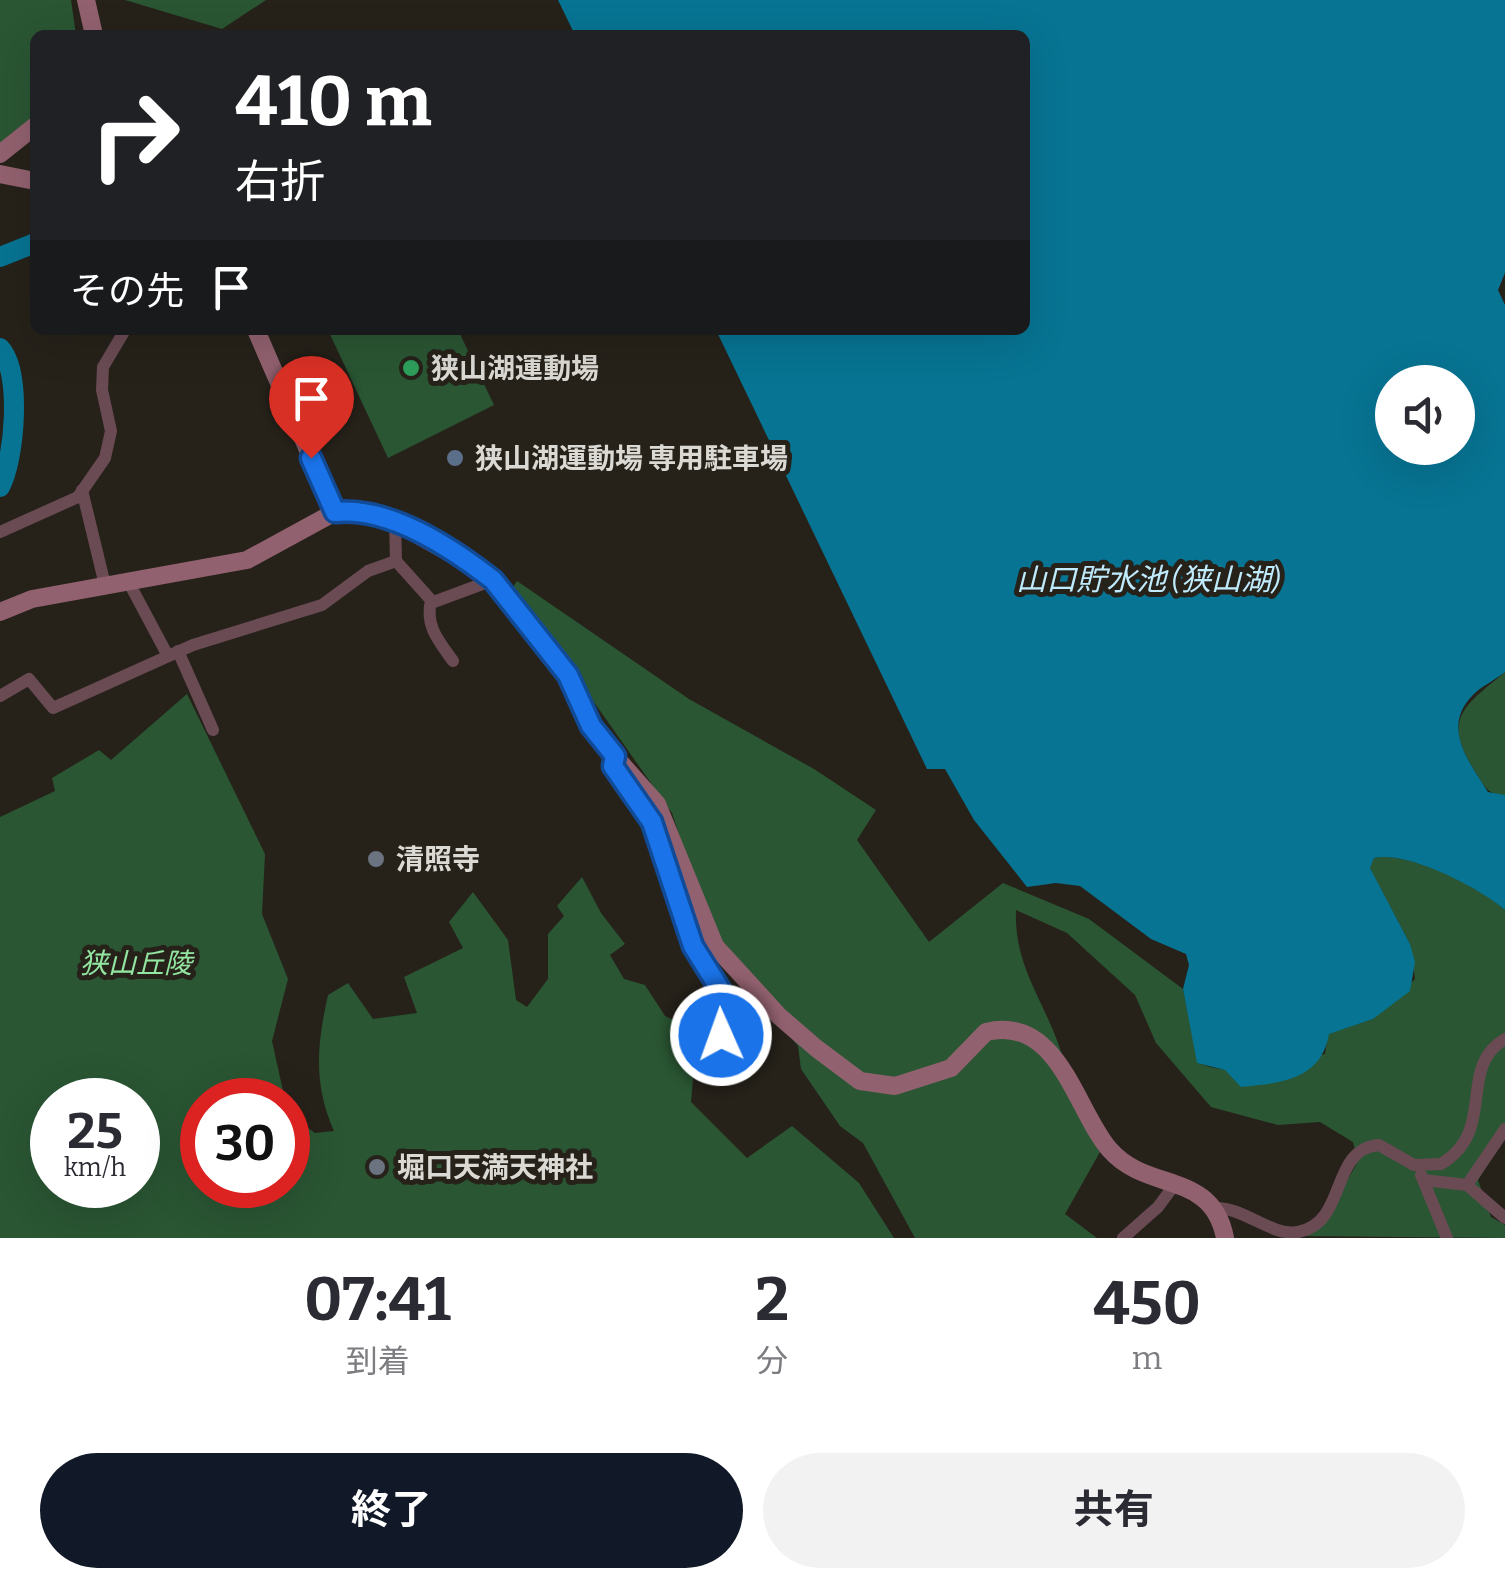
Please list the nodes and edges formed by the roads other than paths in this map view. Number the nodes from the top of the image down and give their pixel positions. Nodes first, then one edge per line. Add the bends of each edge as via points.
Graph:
1 (86, 0) edge
2 (93, 30) edge
3 (30, 130) edge
4 (0, 154) edge
5 (0, 174) edge
6 (30, 180) edge
7 (122, 335) edge
8 (258, 335) edge
9 (82, 490) junction
10 (335, 512) junction
11 (395, 522) junction
12 (0, 532) edge
13 (396, 561) junction
14 (493, 580) junction
15 (128, 581) junction
16 (105, 585) junction
17 (431, 603) junction
18 (0, 612) edge
19 (173, 653) junction
20 (453, 660) dead end
21 (0, 696) edge
22 (212, 730) dead end
23 (615, 756) junction
24 (1505, 1039) edge
25 (698, 1062) dead end
26 (1505, 1130) edge
27 (1414, 1164) junction
28 (1424, 1180) junction
29 (1174, 1184) junction
30 (1467, 1185) junction
31 (1215, 1208) junction
32 (1505, 1218) edge
33 (1123, 1238) edge
34 (1224, 1238) edge
35 (1447, 1238) edge

1 - 2 street
3 - 4 street
5 - 6 street
7 - 9 street via 103,367 111,431 105,458
8 - 10 street
9 - 12 street via 78,498
9 - 16 street
10 - 11 street via 364,511
10 - 15 street via 247,560
11 - 13 street
11 - 14 street
13 - 17 street
13 - 19 street via 322,605
14 - 17 street
14 - 23 street via 568,675 591,726
15 - 16 street
15 - 19 street
16 - 18 street
17 - 20 street via 432,632
19 - 21 street via 53,708 29,679
19 - 22 street
23 - 25 street via 613,766 658,836 693,946 728,1002 721,1035
23 - 29 street via 662,813 708,933 724,957 779,1016 852,1077 895,1086 951,1068 986,1032 1017,1033 1062,1066 1118,1158
24 - 27 street via 1481,1066 1474,1124 1463,1148 1441,1164
26 - 30 street
27 - 28 street
27 - 31 street via 1379,1145 1360,1150 1327,1215 1303,1231
28 - 30 street
28 - 35 street
29 - 31 street
29 - 33 street
30 - 32 street
31 - 34 street

